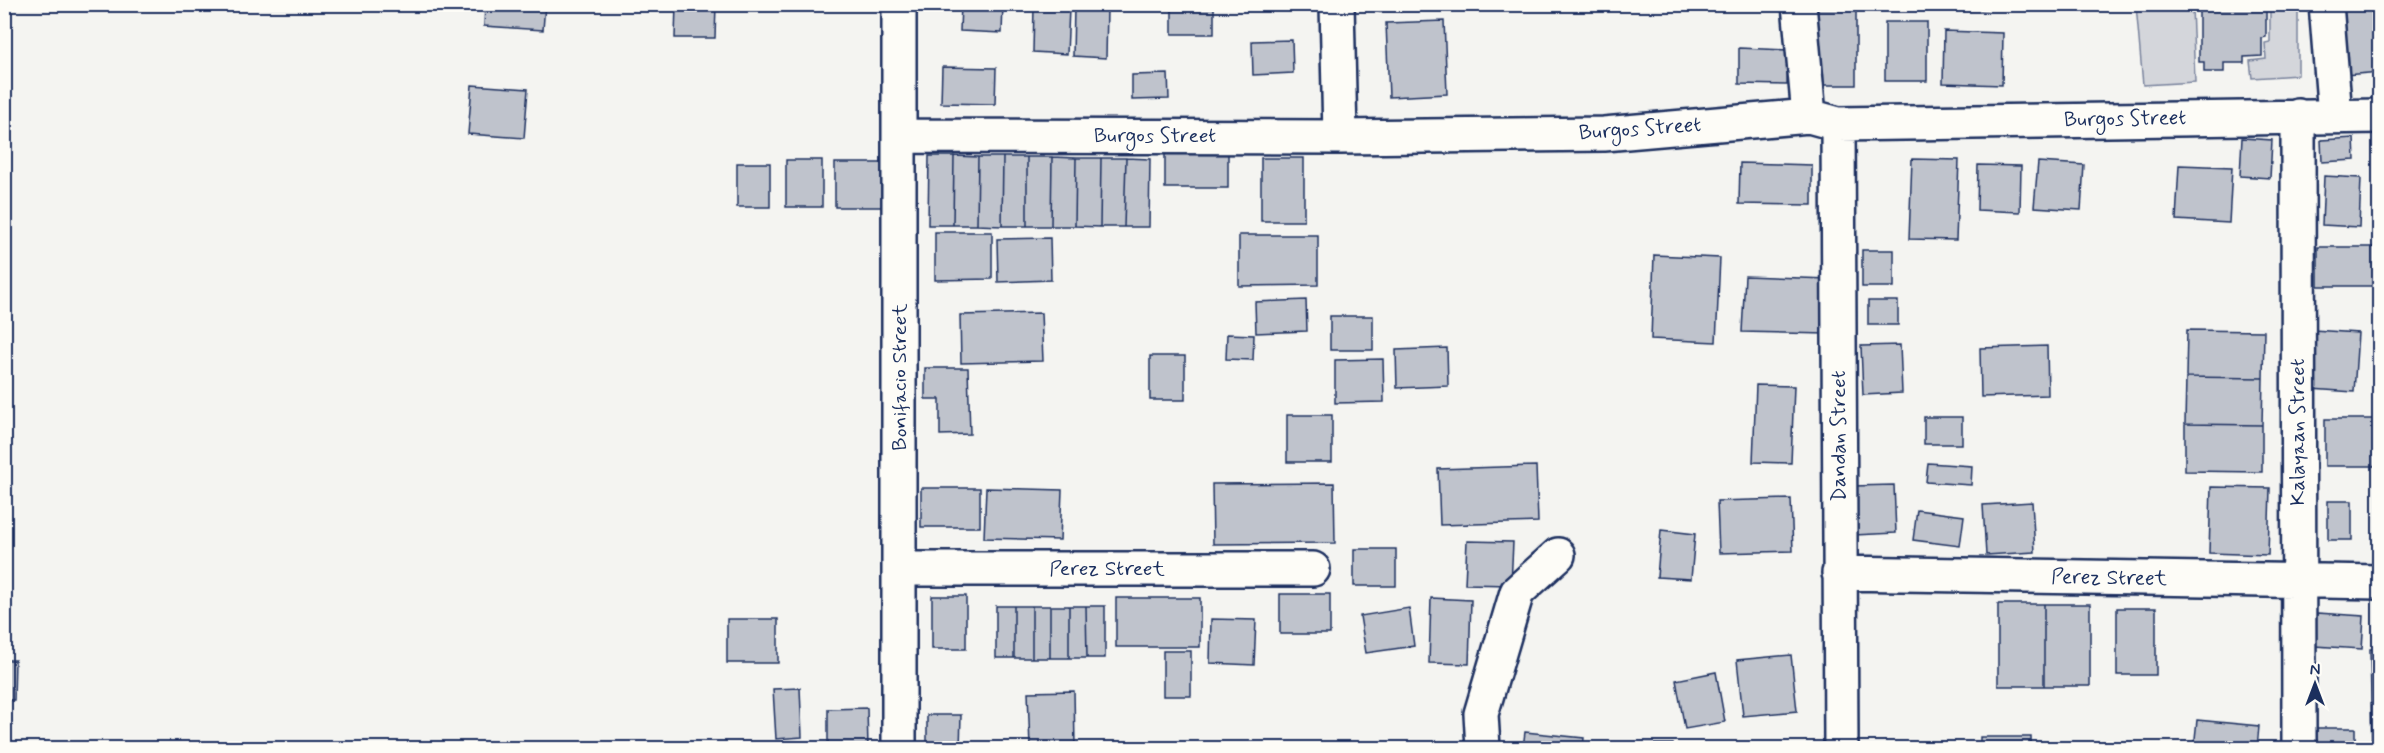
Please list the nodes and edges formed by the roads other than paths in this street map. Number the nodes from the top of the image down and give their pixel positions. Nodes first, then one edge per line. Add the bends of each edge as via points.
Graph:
1 (899, 4) edge
2 (1337, 4) edge
3 (1799, 4) edge
4 (2326, 4) edge
5 (2298, 116) junction
6 (2335, 116) junction
7 (2379, 116) edge
8 (1823, 120) junction
9 (900, 136) junction
10 (1340, 137) junction
11 (1558, 555) dead end
12 (901, 569) junction
13 (1313, 569) dead end
14 (1839, 573) junction
15 (2298, 581) junction
16 (2379, 582) edge
17 (899, 748) edge
18 (1483, 748) edge
19 (1841, 748) edge
20 (2299, 748) edge

1 - 9 street, Bonifacio Street
2 - 10 street
3 - 8 street, Dandan Street
4 - 6 street
5 - 6 street, Burgos Street
5 - 8 street, Burgos Street
5 - 15 street, Kalayaan Street
6 - 7 street, Burgos Street
8 - 10 street, Burgos Street via 1604,134
8 - 14 street, Dandan Street
9 - 10 street, Burgos Street
9 - 12 street, Bonifacio Street
11 - 18 street via 1517,592 1481,714
12 - 13 street, Perez Street
12 - 17 street, Bonifacio Street
14 - 15 street, Perez Street
14 - 19 street, Dandan Street
15 - 16 street, Perez Street
15 - 20 street, Kalayaan Street

